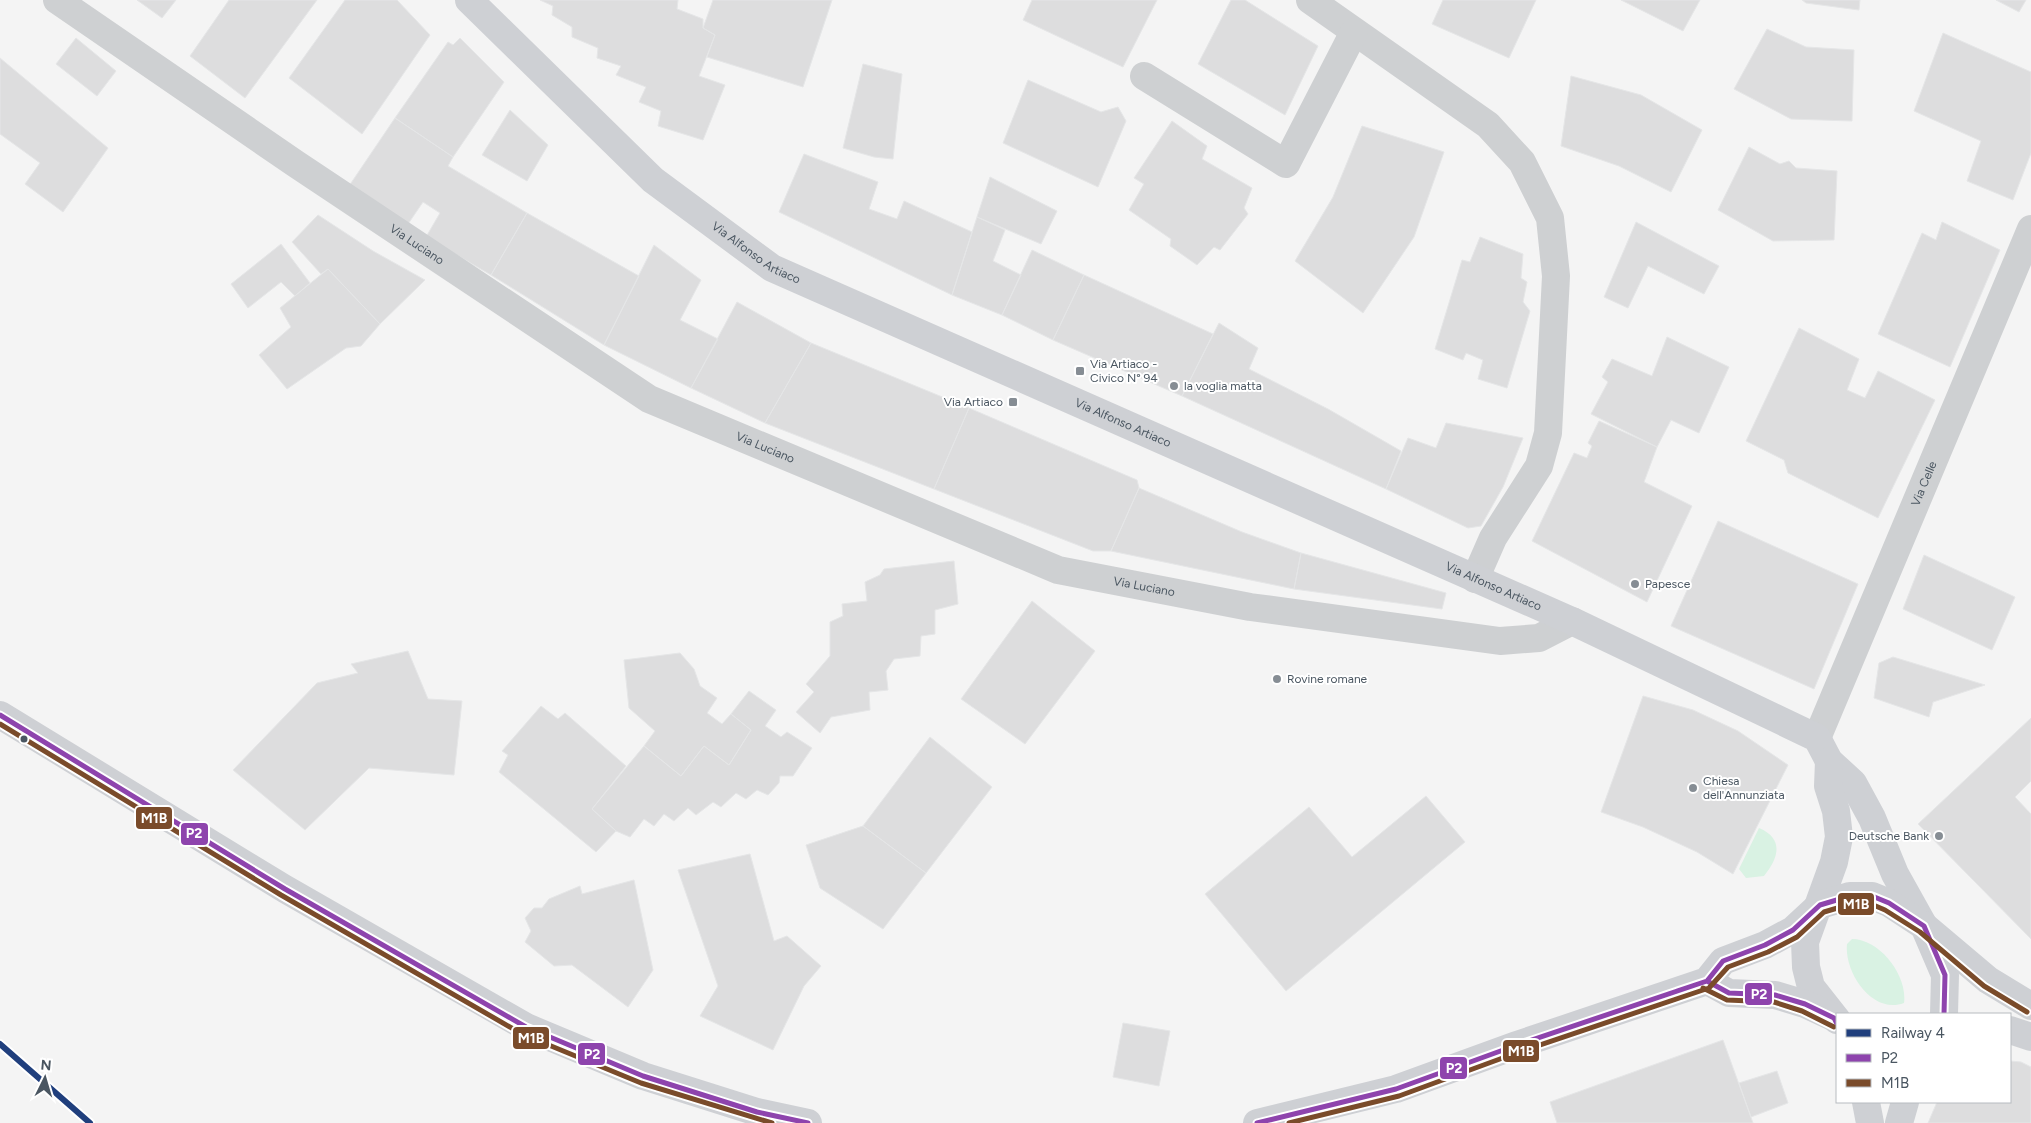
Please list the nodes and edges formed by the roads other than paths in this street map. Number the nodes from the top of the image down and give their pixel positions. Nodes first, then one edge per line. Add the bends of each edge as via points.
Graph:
1 (56, 0) edge
2 (469, 0) edge
3 (1310, 0) edge
4 (1354, 32) junction
5 (1144, 76) dead end
6 (2031, 229) edge
7 (1475, 578) junction
8 (1572, 621) junction
9 (0, 715) edge
10 (1823, 750) junction
11 (1820, 905) junction
12 (1924, 926) junction
13 (1707, 982) junction
14 (2031, 1006) edge
15 (1944, 1013) edge
16 (1836, 1020) edge
17 (2011, 1030) edge
18 (2031, 1037) edge
19 (1866, 1103) edge
20 (1905, 1103) edge
21 (808, 1123) edge
22 (1257, 1123) edge
23 (1870, 1123) edge
24 (1899, 1123) edge

1 - 8 street, Via Luciano via 649,399 1058,570 1250,607 1500,641 1539,638
2 - 7 main road, Via Alfonso Artiaco via 653,180 772,268
3 - 4 street
4 - 5 street via 1286,164
4 - 7 street via 1488,125 1522,162 1550,218 1556,276 1548,432 1539,466 1493,538
6 - 10 street, Via Celle
7 - 8 main road, Via Alfonso Artiaco
8 - 10 main road, Via Alfonso Artiaco
9 - 21 main road via 285,889 526,1027 643,1076 757,1112
10 - 11 main road via 1839,837
10 - 12 main road, Via Alfonso Artiaco via 1853,782 1895,874
11 - 12 main road via 1850,896 1872,896
11 - 13 main road via 1793,930 1724,961
11 - 16 main road via 1805,942 1806,967 1811,987
12 - 14 main road via 1988,980
12 - 15 main road via 1945,975
13 - 16 main road via 1729,993 1775,995 1805,1004
13 - 22 main road via 1517,1045 1396,1090
17 - 18 main road
19 - 23 main road
20 - 24 main road

